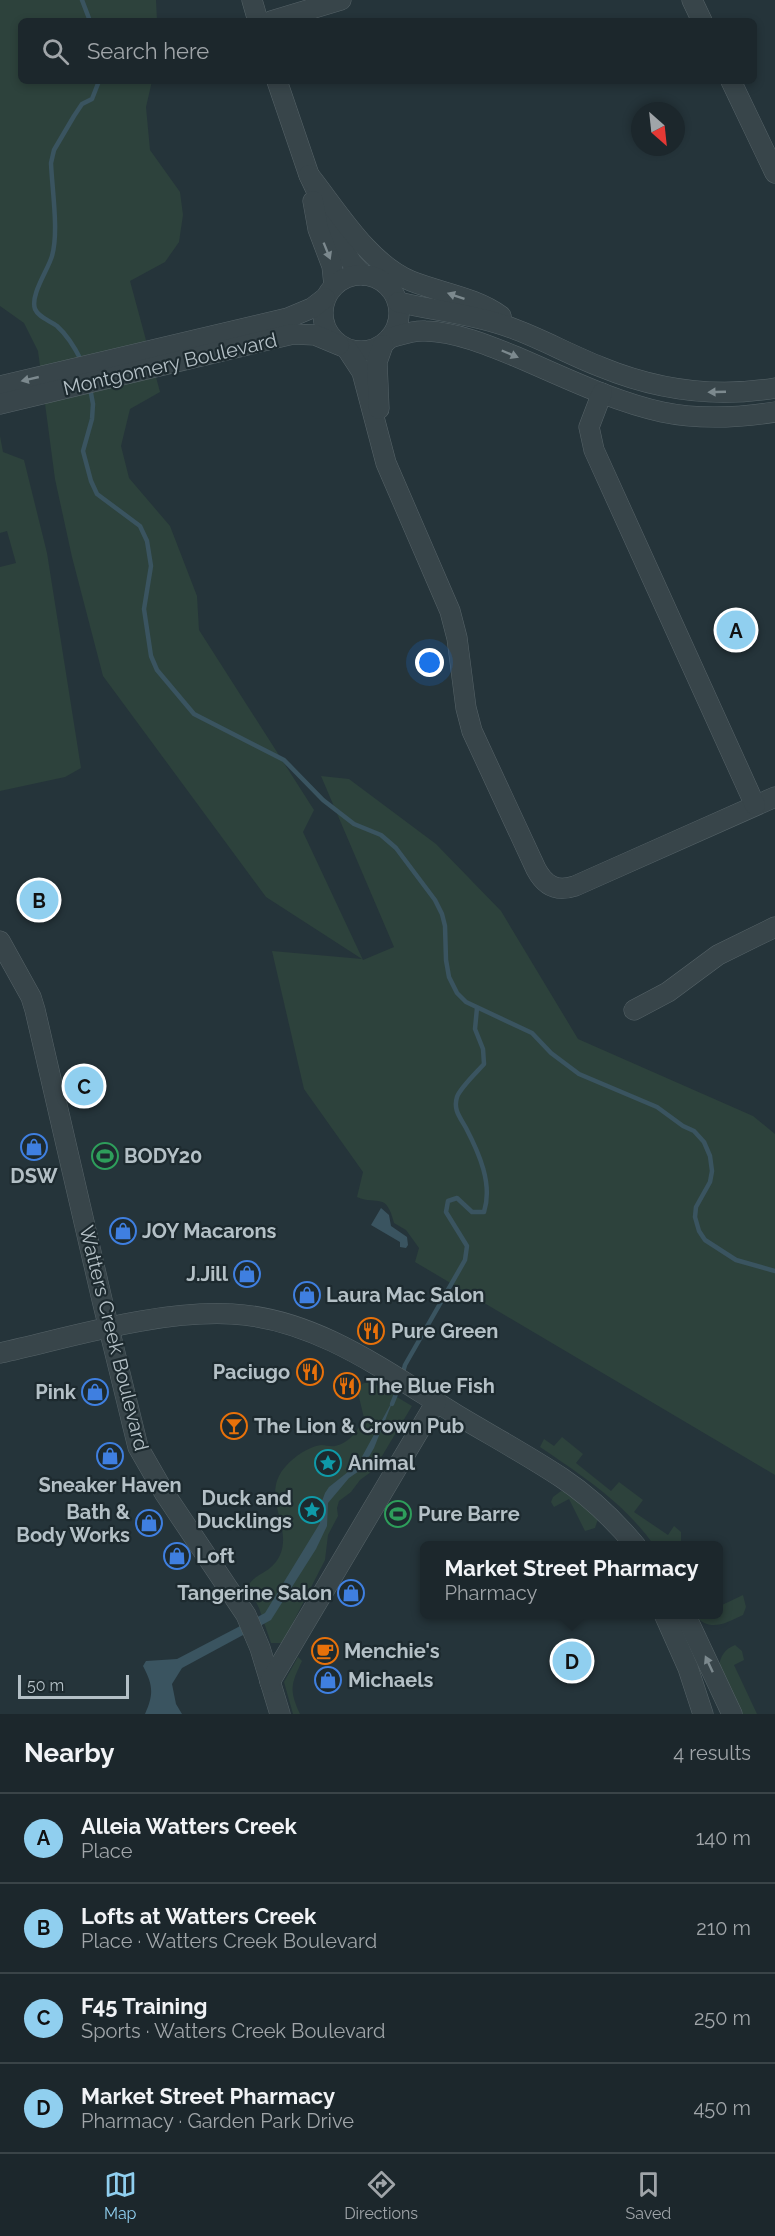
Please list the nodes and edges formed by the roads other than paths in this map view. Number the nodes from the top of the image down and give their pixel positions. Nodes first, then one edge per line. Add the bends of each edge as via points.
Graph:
1 (252, 0) edge
2 (341, 0) edge
3 (692, 0) edge
4 (257, 18) edge
5 (281, 18) edge
6 (701, 18) edge
7 (278, 84) edge
8 (732, 84) edge
9 (775, 173) edge
10 (309, 175) junction
11 (363, 275) junction
12 (330, 292) junction
13 (398, 302) junction
14 (525, 334) junction
15 (386, 342) junction
16 (343, 347) junction
17 (150, 360) junction
18 (0, 386) edge
19 (775, 388) edge
20 (602, 393) junction
21 (0, 404) edge
22 (775, 412) edge
23 (381, 451) junction
24 (775, 796) edge
25 (755, 805) junction
26 (775, 927) edge
27 (0, 941) edge
28 (634, 1010) dead end
29 (109, 1329) junction
30 (0, 1353) edge
31 (436, 1402) junction
32 (631, 1541) edge
33 (666, 1619) edge
34 (687, 1619) edge
35 (270, 1682) junction
36 (280, 1714) edge
37 (703, 1714) edge
38 (732, 1714) edge

1 - 4 street
2 - 5 street
3 - 6 street
7 - 10 street
8 - 9 street
10 - 11 street via 344,250
10 -> 12 street via 318,230 330,260
14 -> 10 street via 490,307 410,280 388,266 368,249
11 - 12 street via 352,276
11 - 13 street via 385,283
12 - 16 street via 323,319 331,338
12 - 17 street, Montgomery Boulevard via 312,308 288,318
13 - 14 street via 459,312
13 - 15 street via 398,325
19 -> 14 street via 704,392 668,388 601,367
15 - 16 street via 366,351
15 -> 20 street via 415,331 475,341
15 - 23 street via 377,362
16 - 17 street, Montgomery Boulevard via 315,335 293,334
16 - 23 street via 362,372
17 -> 18 street, Montgomery Boulevard
17 - 21 street, Montgomery Boulevard
20 - 22 street via 661,412 698,417 738,418
20 - 25 street via 589,427 594,450
23 - 25 street via 450,611 472,731 545,882 563,889 575,886
24 - 25 street
26 - 28 street via 718,954 668,992
27 - 29 street, Watters Creek Boulevard via 32,997
29 - 30 street
29 - 31 street via 197,1313 251,1316 299,1328 332,1342
29 - 35 street, Watters Creek Boulevard via 141,1454 246,1615
31 - 32 street via 564,1479 614,1521
31 - 35 street
33 - 37 street
38 -> 34 street
35 - 36 street, Watters Creek Boulevard

